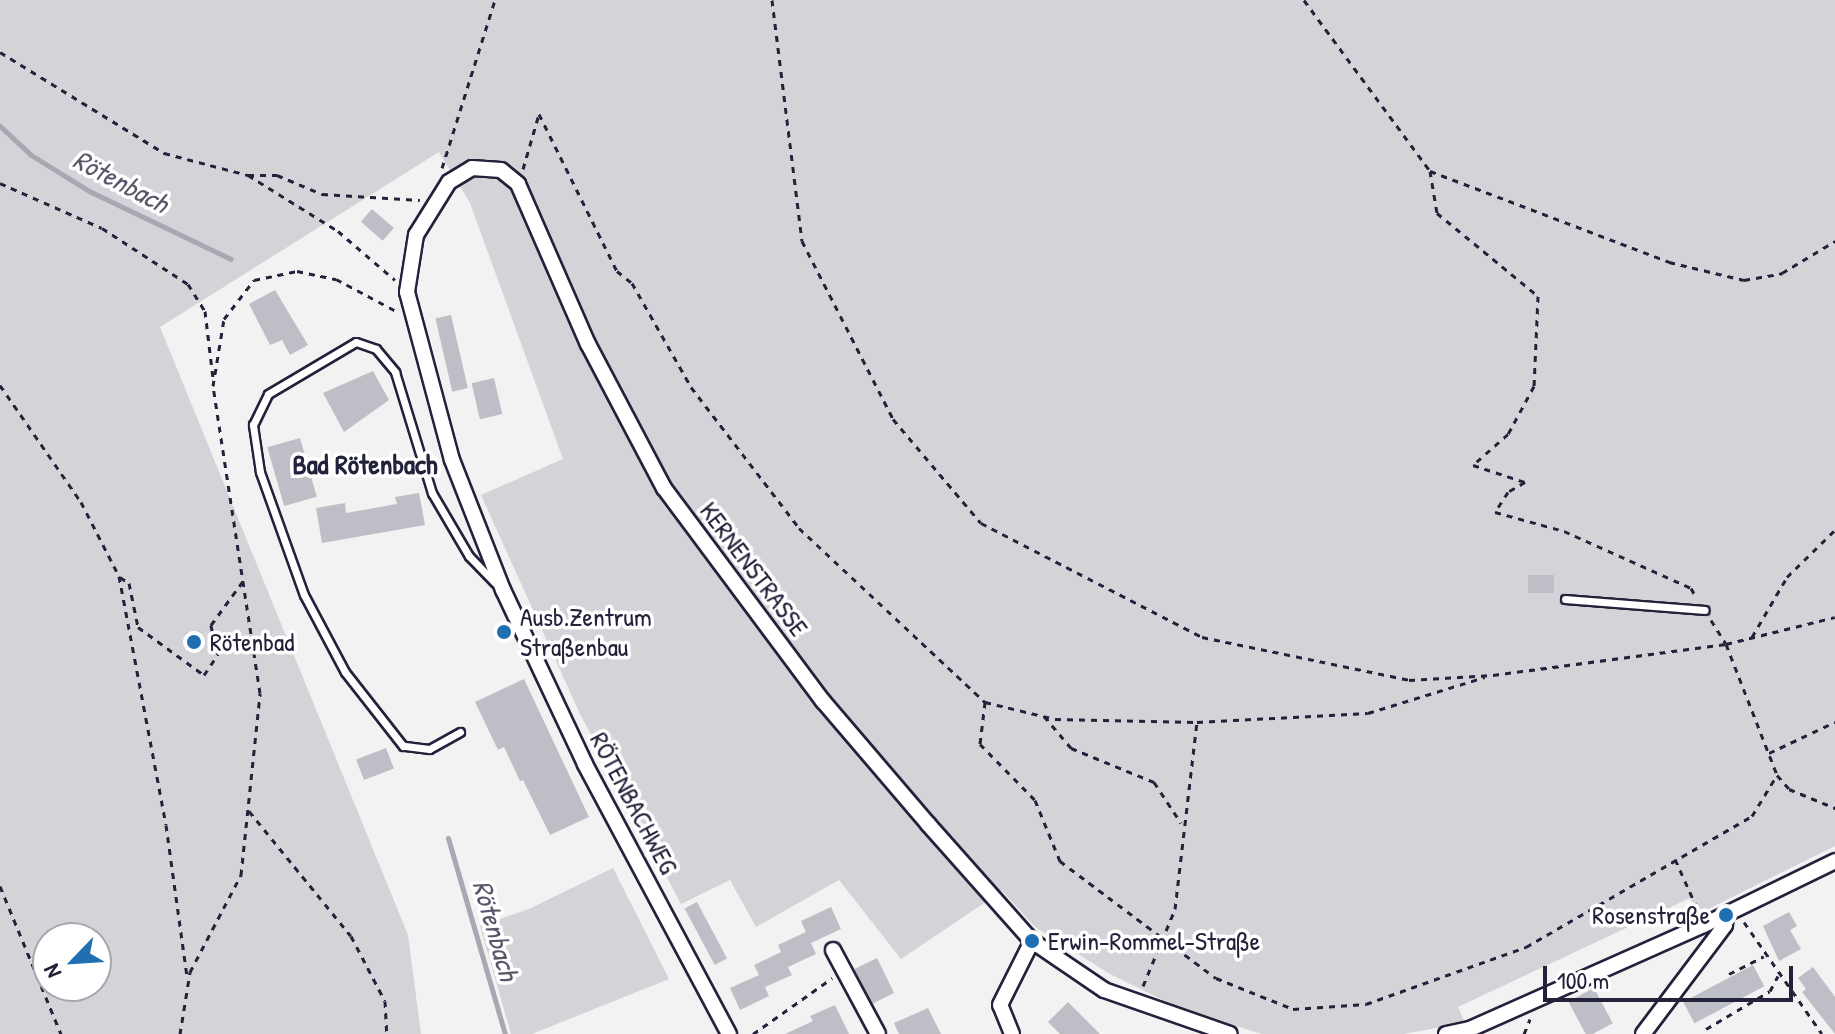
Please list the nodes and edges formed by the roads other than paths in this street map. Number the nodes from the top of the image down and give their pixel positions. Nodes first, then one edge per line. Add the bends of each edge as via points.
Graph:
1 (412, 322) joint
2 (503, 590) junction
3 (1565, 599) dead end
4 (1705, 610) road end
5 (460, 732) dead end
6 (1835, 861) edge
7 (1731, 912) junction
8 (1032, 941) junction
9 (833, 950) dead end
10 (729, 1034) edge
11 (878, 1034) edge
12 (1012, 1034) edge
13 (1230, 1034) edge
14 (1446, 1034) edge
15 (1643, 1034) edge

1 - 2 street, RÖTENBACHWEG via 452,460
1 - 8 street, KERNENSTRASSE via 407,292 416,235 434,201 449,182 472,168 501,170 518,184 588,344 664,488 823,701
2 - 5 lane, RÖTENBACHWEG via 469,556 432,493 395,372 376,349 356,342 268,394 253,425 260,472 304,595 345,672 403,746 429,749
2 - 10 street, RÖTENBACHWEG via 585,764
3 - 4 lane
6 - 7 street
7 - 14 street via 1470,1029
7 - 15 street
8 - 12 street via 1000,1005
8 - 13 street, KERNENSTRASSE via 1104,990
9 - 11 street

